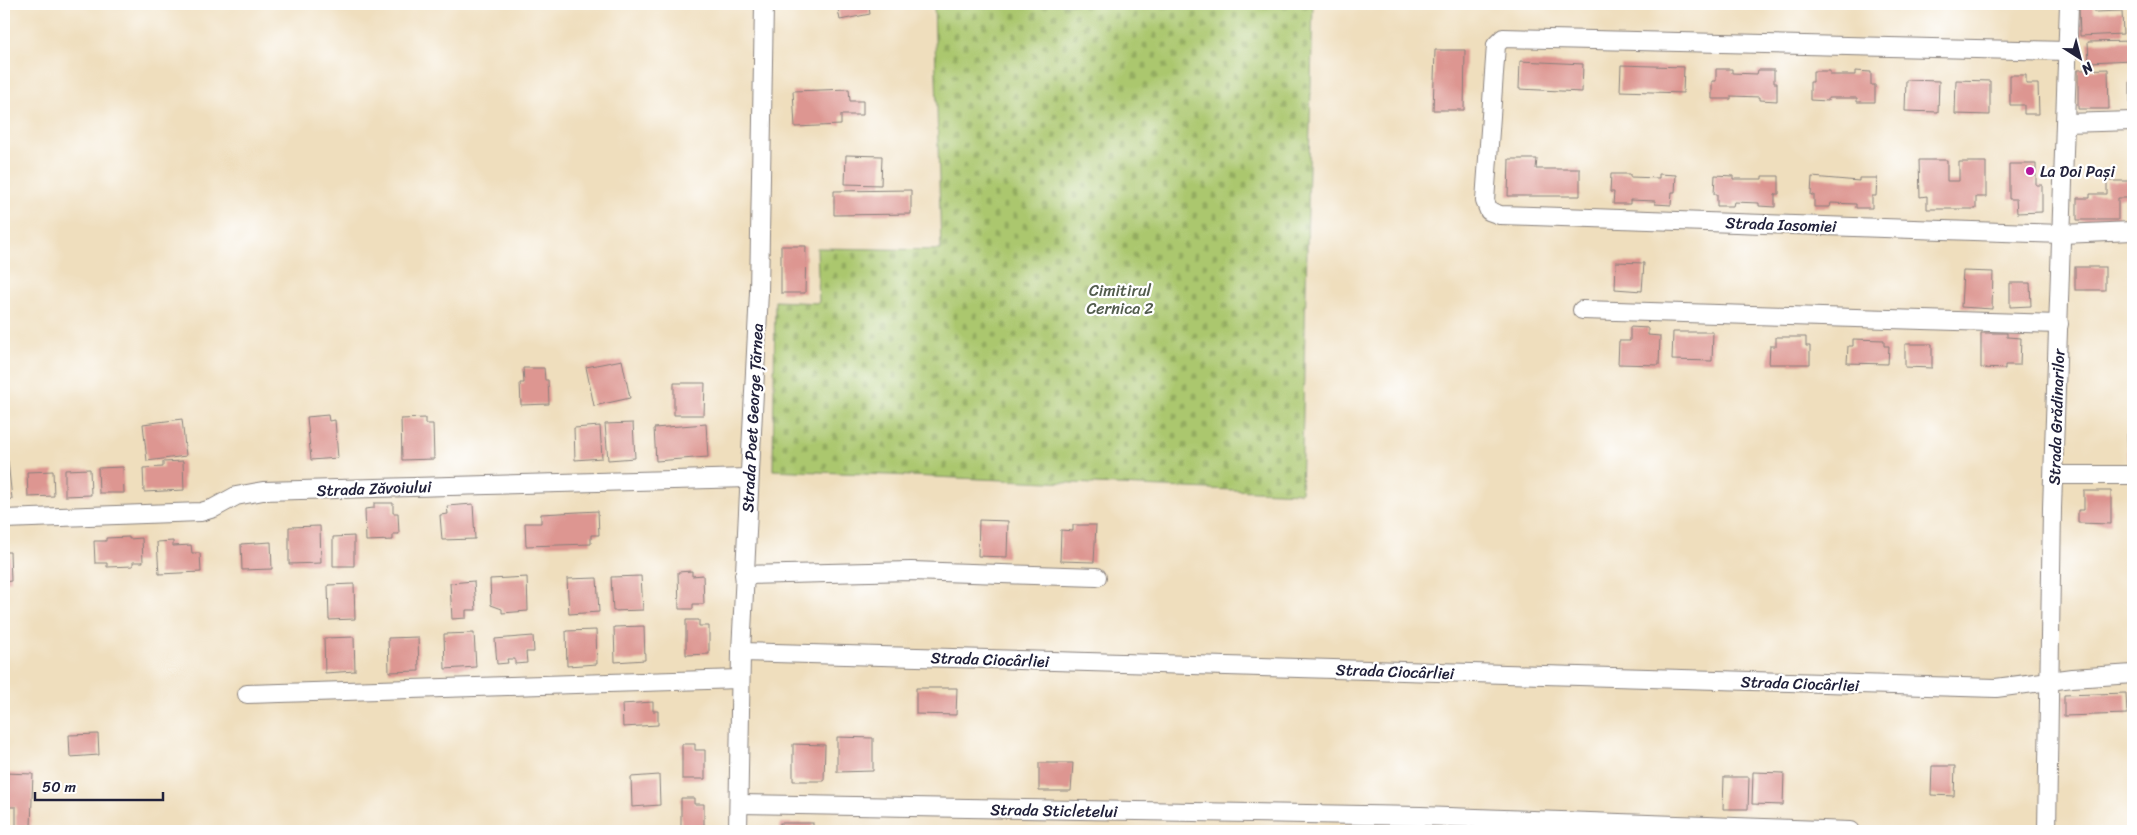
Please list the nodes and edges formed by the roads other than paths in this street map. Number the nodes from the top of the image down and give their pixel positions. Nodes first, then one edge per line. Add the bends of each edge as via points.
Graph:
1 (764, 4) edge
2 (2069, 4) edge
3 (2067, 51) junction
4 (2133, 121) edge
5 (2066, 123) junction
6 (2133, 231) edge
7 (2062, 234) junction
8 (1582, 310) dead end
9 (2059, 324) junction
10 (2054, 475) junction
11 (2133, 475) edge
12 (749, 478) junction
13 (4, 520) edge
14 (744, 575) junction
15 (1097, 577) dead end
16 (741, 652) junction
17 (2133, 674) edge
18 (740, 679) junction
19 (2049, 682) junction
20 (248, 694) dead end
21 (739, 804) junction
22 (738, 831) edge
23 (1850, 831) edge
24 (2047, 831) edge

1 - 12 street, Strada Poet George Țărnea via 759,292
2 - 3 street, Strada Grădinarilor
3 - 5 street, Strada Grădinarilor
3 - 7 street, Strada Iasomiei via 1503,38 1496,45 1485,202 1490,211 1500,215
4 - 5 street
5 - 7 street, Strada Grădinarilor
6 - 7 street, Strada Iasomiei
7 - 9 street, Strada Grădinarilor
8 - 9 street
9 - 10 street, Strada Grădinarilor
10 - 11 street
10 - 19 street, Strada Grădinarilor
12 - 13 street, Strada Zăvoiului via 263,491 236,496 201,512
12 - 14 street, Strada Poet George Țărnea
14 - 15 street via 911,571
14 - 16 street, Strada Poet George Țărnea
16 - 18 street, Strada Poet George Țărnea
16 - 19 street, Strada Ciocârliei via 1996,688
17 - 19 street, Strada Ciocârliei
18 - 20 street
18 - 21 street, Strada Poet George Țărnea
19 - 24 street, Strada Grădinarilor
21 - 22 street, Strada Poet George Țărnea
21 - 23 street, Strada Sticletelui via 1421,816

